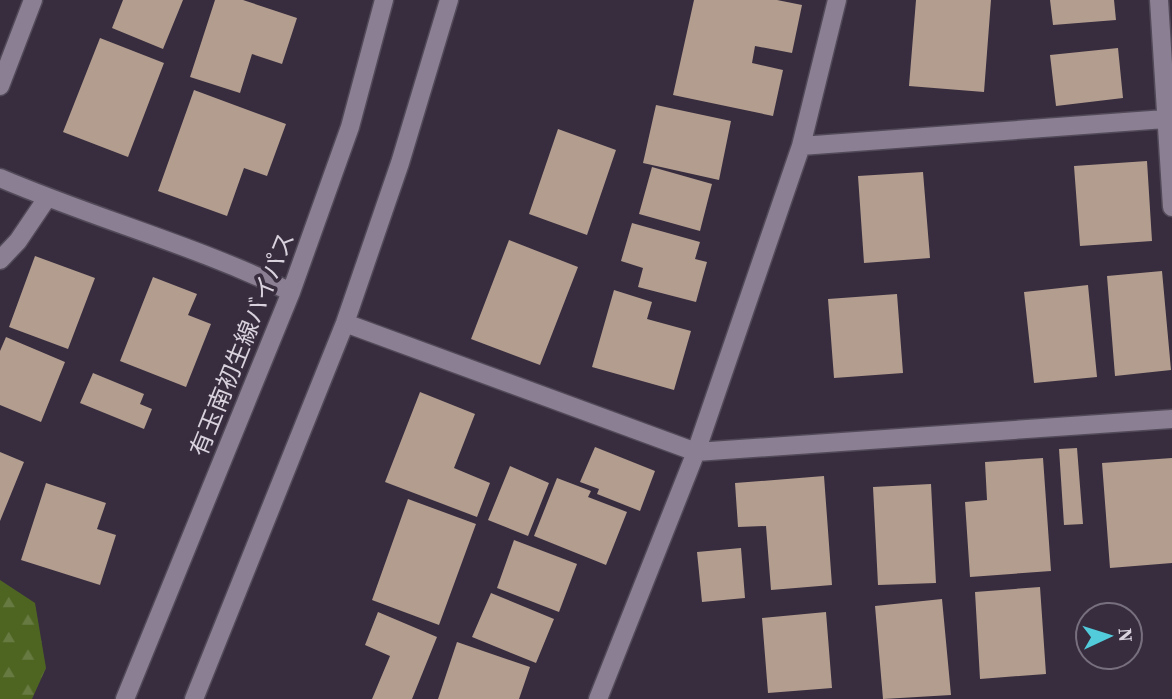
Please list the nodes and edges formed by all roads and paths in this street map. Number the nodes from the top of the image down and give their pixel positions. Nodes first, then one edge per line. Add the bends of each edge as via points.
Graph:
1 (33, 0) edge
2 (384, 0) edge
3 (449, 0) edge
4 (837, 0) edge
5 (1159, 0) edge
6 (0, 86) edge
7 (1165, 119) junction
8 (801, 146) junction
9 (0, 178) edge
10 (47, 198) junction
11 (1172, 206) edge
12 (0, 260) edge
13 (291, 292) junction
14 (345, 323) junction
15 (1172, 419) edge
16 (696, 452) junction
17 (125, 699) edge
18 (194, 699) edge
19 (598, 699) edge

1 - 6 street
2 - 13 street, 有玉南初生線バイパス via 350,127
3 - 14 street
4 - 8 street
5 - 7 street
7 - 8 street
7 - 11 street
8 - 16 street
9 - 10 street
10 - 12 street
10 - 13 street via 241,267
13 - 17 street, 有玉南初生線バイパス
14 - 16 street
14 - 18 street
15 - 16 street
16 - 19 street

